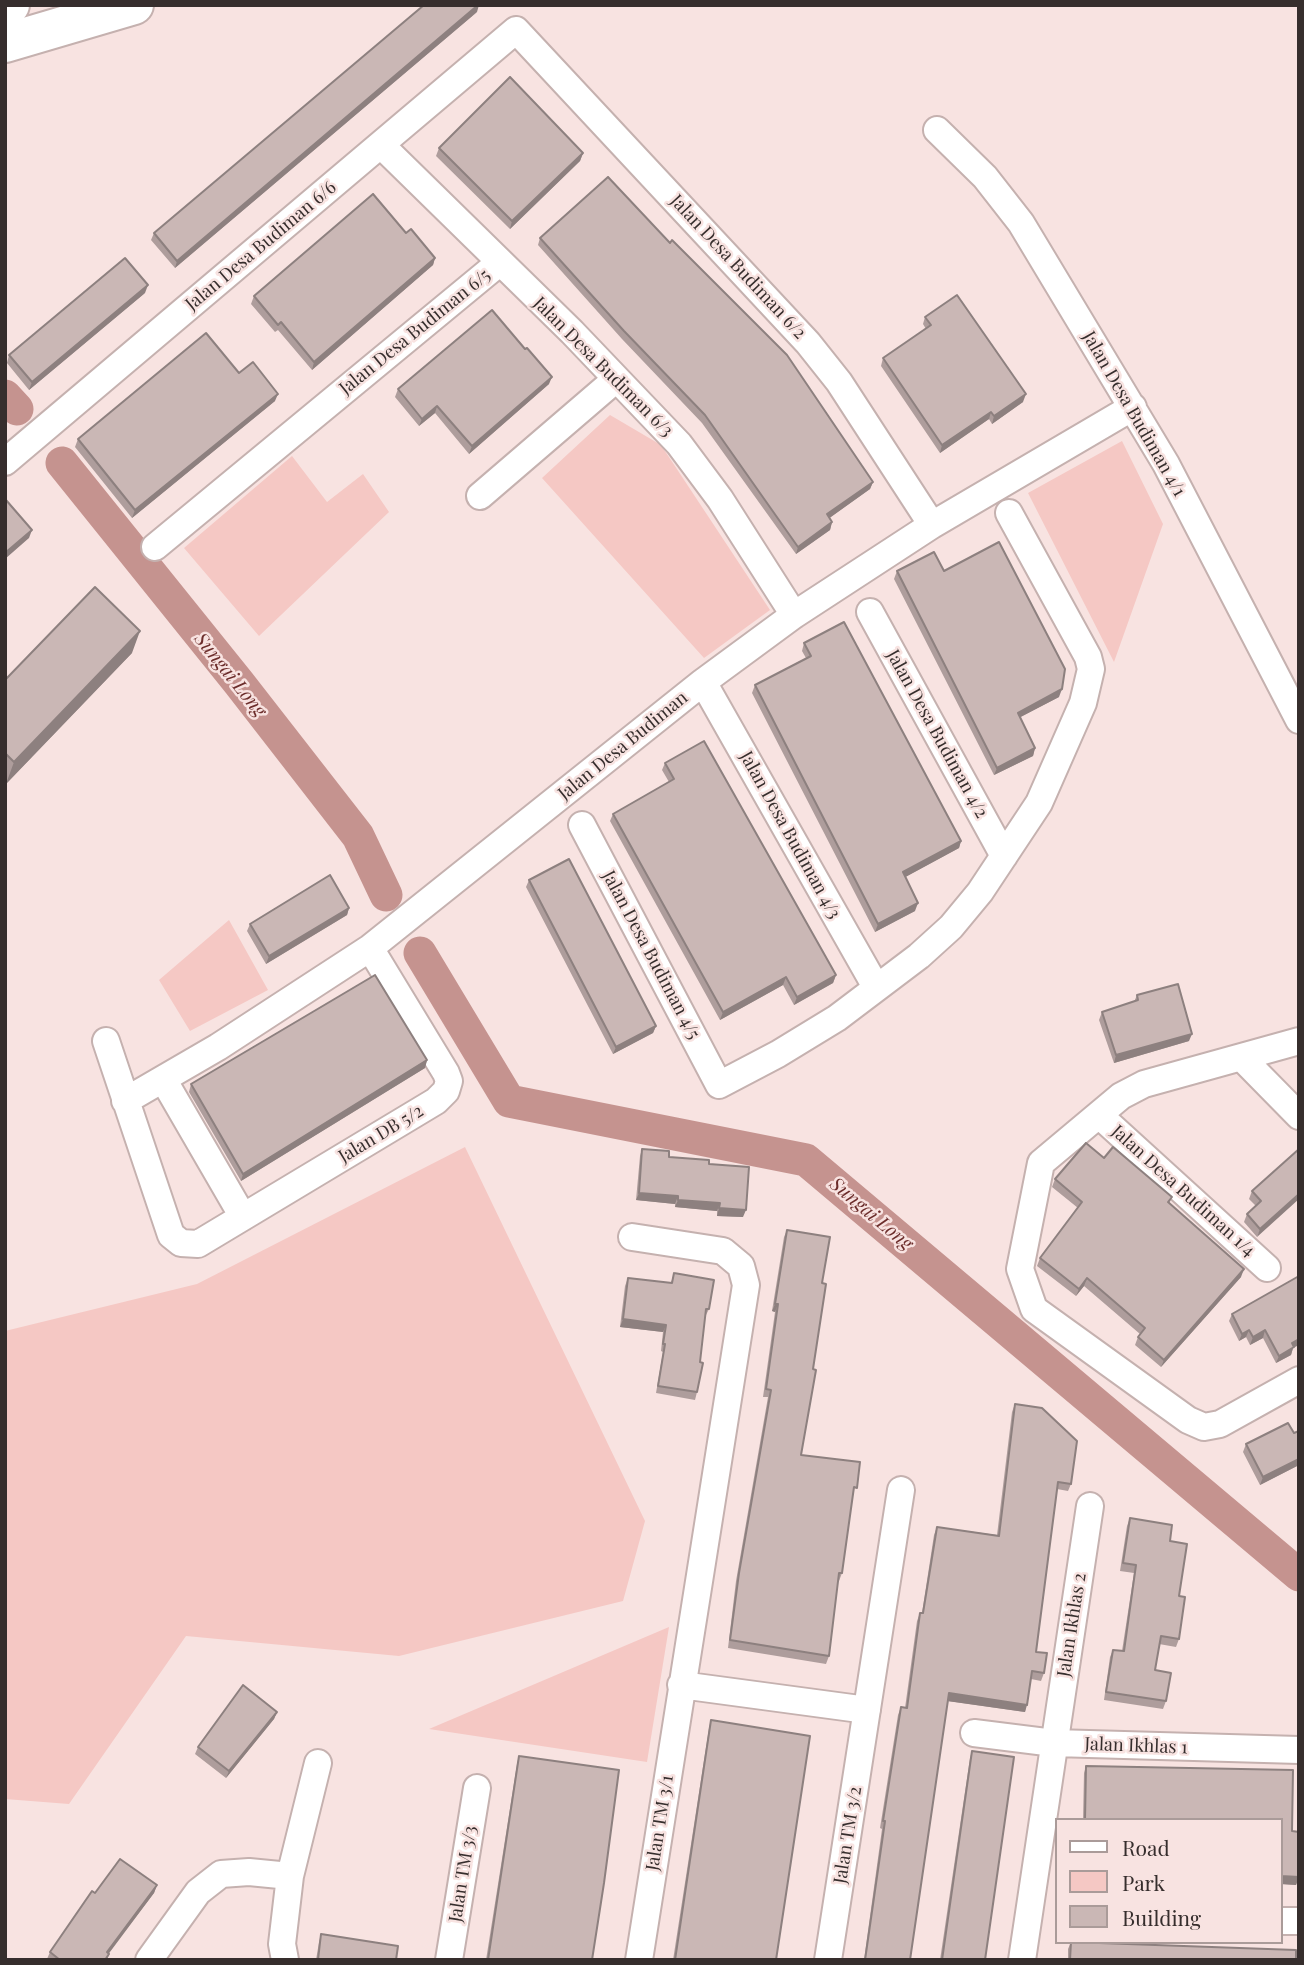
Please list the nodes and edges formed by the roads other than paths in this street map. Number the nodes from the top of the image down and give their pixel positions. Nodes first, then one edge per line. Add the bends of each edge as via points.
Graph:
1 (134, 5) edge
2 (516, 30) joint
3 (5, 43) edge
4 (937, 130) dead end
5 (380, 145) junction
6 (499, 263) junction
7 (615, 380) junction
8 (1133, 407) junction
9 (5, 462) edge
10 (480, 496) dead end
11 (1009, 513) dead end
12 (932, 526) junction
13 (155, 547) dead end
14 (870, 612) dead end
15 (793, 615) junction
16 (703, 682) junction
17 (1299, 720) edge
18 (582, 825) dead end
19 (1004, 856) junction
20 (370, 948) junction
21 (876, 987) junction
22 (106, 1041) dead end
23 (1299, 1041) edge
24 (1242, 1059) junction
25 (163, 1079) junction
26 (125, 1101) junction
27 (1099, 1115) junction
28 (1299, 1116) edge
29 (243, 1217) junction
30 (632, 1237) dead end
31 (1267, 1268) dead end
32 (1299, 1380) edge
33 (901, 1490) dead end
34 (1090, 1506) dead end
35 (681, 1685) junction
36 (867, 1710) junction
37 (974, 1733) dead end
38 (1054, 1744) junction
39 (1299, 1750) edge
40 (318, 1763) dead end
41 (477, 1788) dead end
42 (290, 1876) junction
43 (149, 1960) edge
44 (285, 1960) edge
45 (449, 1960) edge
46 (639, 1960) edge
47 (828, 1960) edge
48 (1022, 1960) edge

1 - 3 highway
2 - 5 street, Jalan Desa Budiman 6/6
2 - 12 street, Jalan Desa Budiman 6/2 via 808,343 839,382
4 - 8 street, Jalan Desa Budiman 4/1 via 985,177 1021,223
5 - 6 street, Jalan Desa Budiman 6/3
5 - 9 street, Jalan Desa Budiman 6/6
6 - 7 street, Jalan Desa Budiman 6/3
6 - 13 street, Jalan Desa Budiman 6/5
7 - 10 street
7 - 15 street, Jalan Desa Budiman 6/3 via 698,467
8 - 12 street, Jalan Desa Budiman
8 - 17 street, Jalan Desa Budiman 4/1
11 - 19 street via 1086,651 1091,669 1083,703 1039,803
12 - 15 street, Jalan Desa Budiman
14 - 19 street, Jalan Desa Budiman 4/2
15 - 16 street, Jalan Desa Budiman
16 - 20 street, Jalan Desa Budiman
16 - 21 street, Jalan Desa Budiman 4/3
18 - 21 street, Jalan Desa Budiman 4/5 via 719,1086 837,1018
19 - 21 street via 951,926
20 - 25 street, Jalan Desa Budiman
20 - 29 street, Jalan DB 5/2 via 446,1073 446,1091
22 - 26 street
23 - 24 street
24 - 27 street via 1144,1084
24 - 28 street
25 - 26 street, Jalan Desa Budiman
25 - 29 street
26 - 29 street, Jalan DB 5/2 via 171,1235 181,1243 198,1244
27 - 31 street, Jalan Desa Budiman 1/4
27 - 32 street via 1041,1163 1020,1269 1034,1308 1204,1427 1220,1424
30 - 35 street, Jalan TM 3/1 via 723,1251 741,1266 746,1285
33 - 36 street, Jalan TM 3/2
34 - 38 street, Jalan Ikhlas 2
35 - 36 street
35 - 46 street, Jalan TM 3/1
36 - 47 street, Jalan TM 3/2
37 - 38 street, Jalan Ikhlas 1
38 - 39 street, Jalan Ikhlas 1
38 - 48 street, Jalan Ikhlas 2
40 - 42 street
41 - 45 street, Jalan TM 3/3
42 - 43 street via 222,1874 198,1892
42 - 44 street via 282,1944

